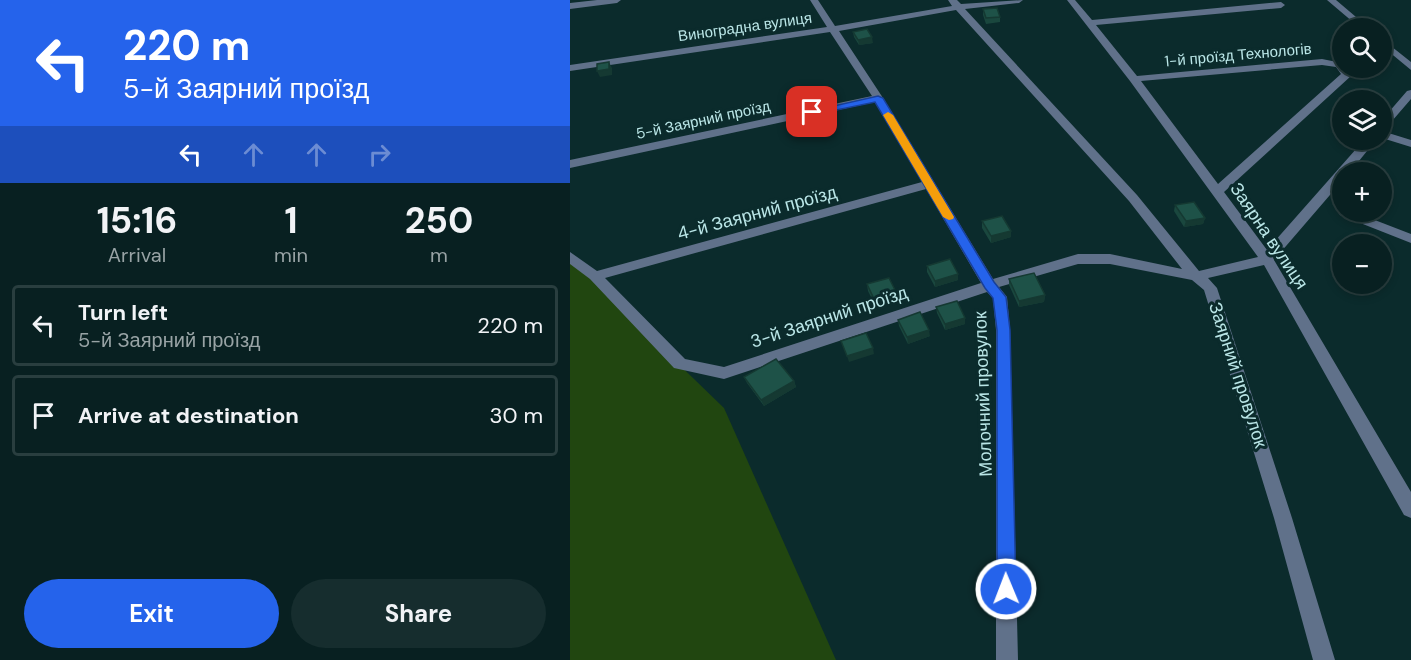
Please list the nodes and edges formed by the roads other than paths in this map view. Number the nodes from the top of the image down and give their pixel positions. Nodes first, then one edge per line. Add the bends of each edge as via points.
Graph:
1 (617, 0) edge
2 (814, 0) edge
3 (1019, 0) edge
4 (1071, 0) edge
5 (1331, 0) edge
6 (955, 3) edge
7 (1281, 5) dead end
8 (570, 6) edge
9 (1353, 18) edge
10 (1090, 23) junction
11 (833, 30) junction
12 (1392, 51) edge
13 (1411, 67) edge
14 (570, 68) edge
15 (1134, 80) junction
16 (1411, 93) edge
17 (878, 98) junction
18 (1392, 115) edge
19 (1392, 137) edge
20 (1411, 144) edge
21 (1363, 150) edge
22 (1352, 162) edge
23 (570, 164) edge
24 (929, 184) junction
25 (1332, 186) edge
26 (1217, 190) junction
27 (1320, 201) junction
28 (1332, 206) edge
29 (1370, 222) edge
30 (1411, 239) edge
31 (570, 257) edge
32 (1267, 259) junction
33 (595, 276) junction
34 (1196, 276) junction
35 (989, 285) junction
36 (1411, 509) edge
37 (1007, 660) edge
38 (1324, 660) edge

1 - 8 street
2 - 11 street, Молочний провулок
3 - 6 street, Виноградна вулиця
4 - 10 street, Заярна вулиця
5 - 9 street
6 - 11 street, Виноградна вулиця
6 - 34 street, Заярний провулок via 1133,198
7 - 10 street
10 - 15 street, Заярна вулиця
11 - 14 street, Виноградна вулиця
11 - 17 street, Молочний провулок
12 - 13 street
15 - 26 street, Заярна вулиця
15 - 26 street, 1-й проїзд Технологів via 1322,62 1339,65 1347,74
16 - 18 street
17 - 23 street, 5-й Заярний проїзд
17 - 24 street, Молочний провулок
19 - 20 street
21 - 22 street
24 - 33 street, 4-й Заярний проїзд
24 - 35 street, Молочний провулок
25 - 27 street
26 - 32 street, Заярна вулиця
27 - 28 street
27 - 32 street
29 - 30 street
31 - 33 street
32 - 34 street
32 - 36 street, Заярна вулиця
33 - 35 street, 3-й Заярний проїзд via 680,364 724,373
34 - 35 street, 3-й Заярний проїзд via 1110,259 1078,259
34 - 38 street, Заярний провулок via 1210,288
35 - 37 street, Молочний провулок via 1000,297 1003,330

